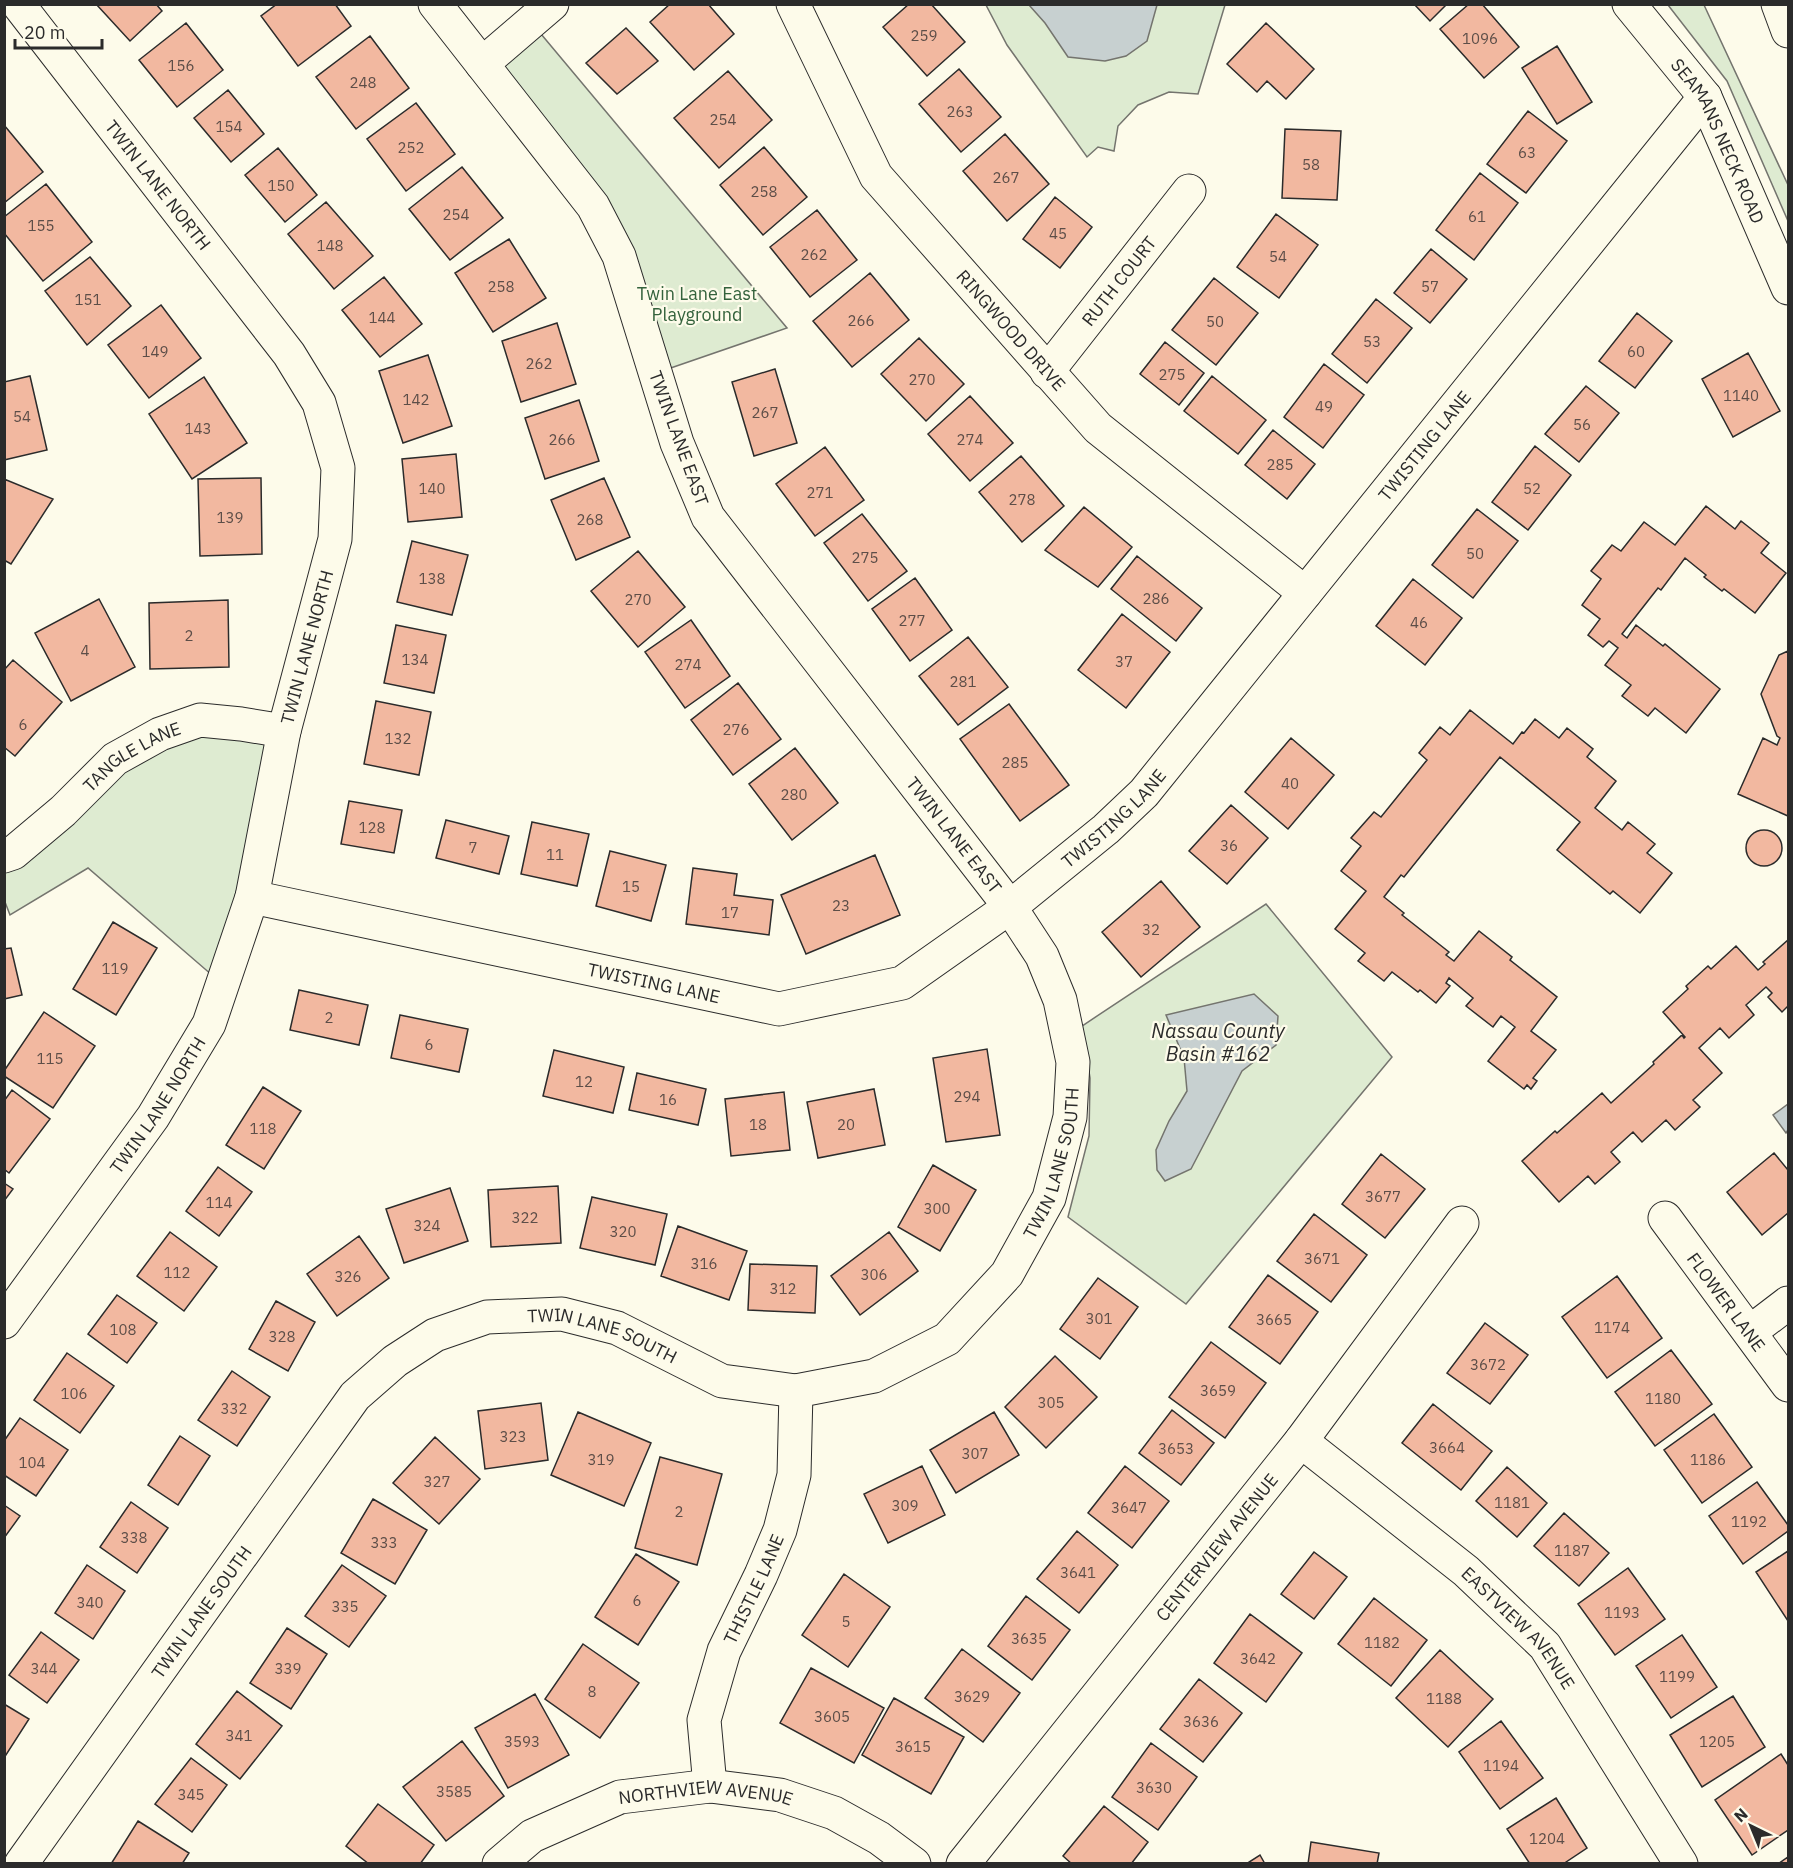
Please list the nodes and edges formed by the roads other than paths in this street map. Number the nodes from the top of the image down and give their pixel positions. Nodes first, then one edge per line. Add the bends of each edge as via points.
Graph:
1 (18, 4) edge
2 (435, 4) edge
3 (552, 4) edge
4 (793, 4) edge
5 (1629, 4) edge
6 (1778, 4) edge
7 (1788, 31) edge
8 (482, 64) junction
9 (1706, 97) junction
10 (1189, 191) dead end
11 (1788, 288) edge
12 (1047, 372) junction
13 (1305, 593) junction
14 (284, 731) junction
15 (4, 856) edge
16 (252, 897) junction
17 (1010, 907) junction
18 (1665, 1218) dead end
19 (1462, 1223) dead end
20 (1788, 1303) edge
21 (4, 1322) edge
22 (1750, 1332) junction
23 (1788, 1385) edge
24 (796, 1391) junction
25 (1301, 1441) junction
26 (710, 1786) junction
27 (21, 1863) edge
28 (499, 1863) edge
29 (914, 1863) edge
30 (963, 1863) edge
31 (1681, 1863) edge

1 - 14 main road, TWIN LANE NORTH via 289,354 319,403 338,468 334,539
2 - 8 main road, TWIN LANE EAST
3 - 8 main road
4 - 12 main road, RINGWOOD DRIVE via 876,176
5 - 9 main road, SEAMANS NECK ROAD
6 - 7 main road
8 - 17 main road, TWIN LANE EAST via 593,206 619,256 677,443 708,517
9 - 11 main road, SEAMANS NECK ROAD
9 - 13 main road, TWISTING LANE
10 - 12 main road, RUTH COURT
12 - 13 main road, RINGWOOD DRIVE via 1098,428
13 - 17 main road, TWISTING LANE via 1144,793
14 - 15 main road, TANGLE LANE via 200,720 160,734 115,759 63,811 13,853
14 - 16 main road, TWIN LANE NORTH
16 - 17 main road, TWISTING LANE via 779,1009 902,982
16 - 21 main road, TWIN LANE NORTH via 209,1024 153,1117
17 - 24 main road, TWIN LANE SOUTH via 1042,956 1060,1000 1073,1062 1070,1117 1049,1198 1007,1274 947,1339 874,1376
18 - 22 main road, FLOWER LANE
19 - 25 main road, CENTERVIEW AVENUE
20 - 22 main road
22 - 23 main road, FLOWER LANE
24 - 26 main road, THISTLE LANE via 794,1475 780,1530 724,1651 704,1720
24 - 27 main road, TWIN LANE SOUTH via 722,1381 617,1328 562,1314 487,1317 435,1335 395,1361 355,1396
25 - 30 main road, CENTERVIEW AVENUE
25 - 31 main road, EASTVIEW AVENUE via 1466,1571 1545,1646
26 - 28 main road, NORTHVIEW AVENUE via 620,1797 532,1836
26 - 29 main road, NORTHVIEW AVENUE via 780,1795 834,1813

